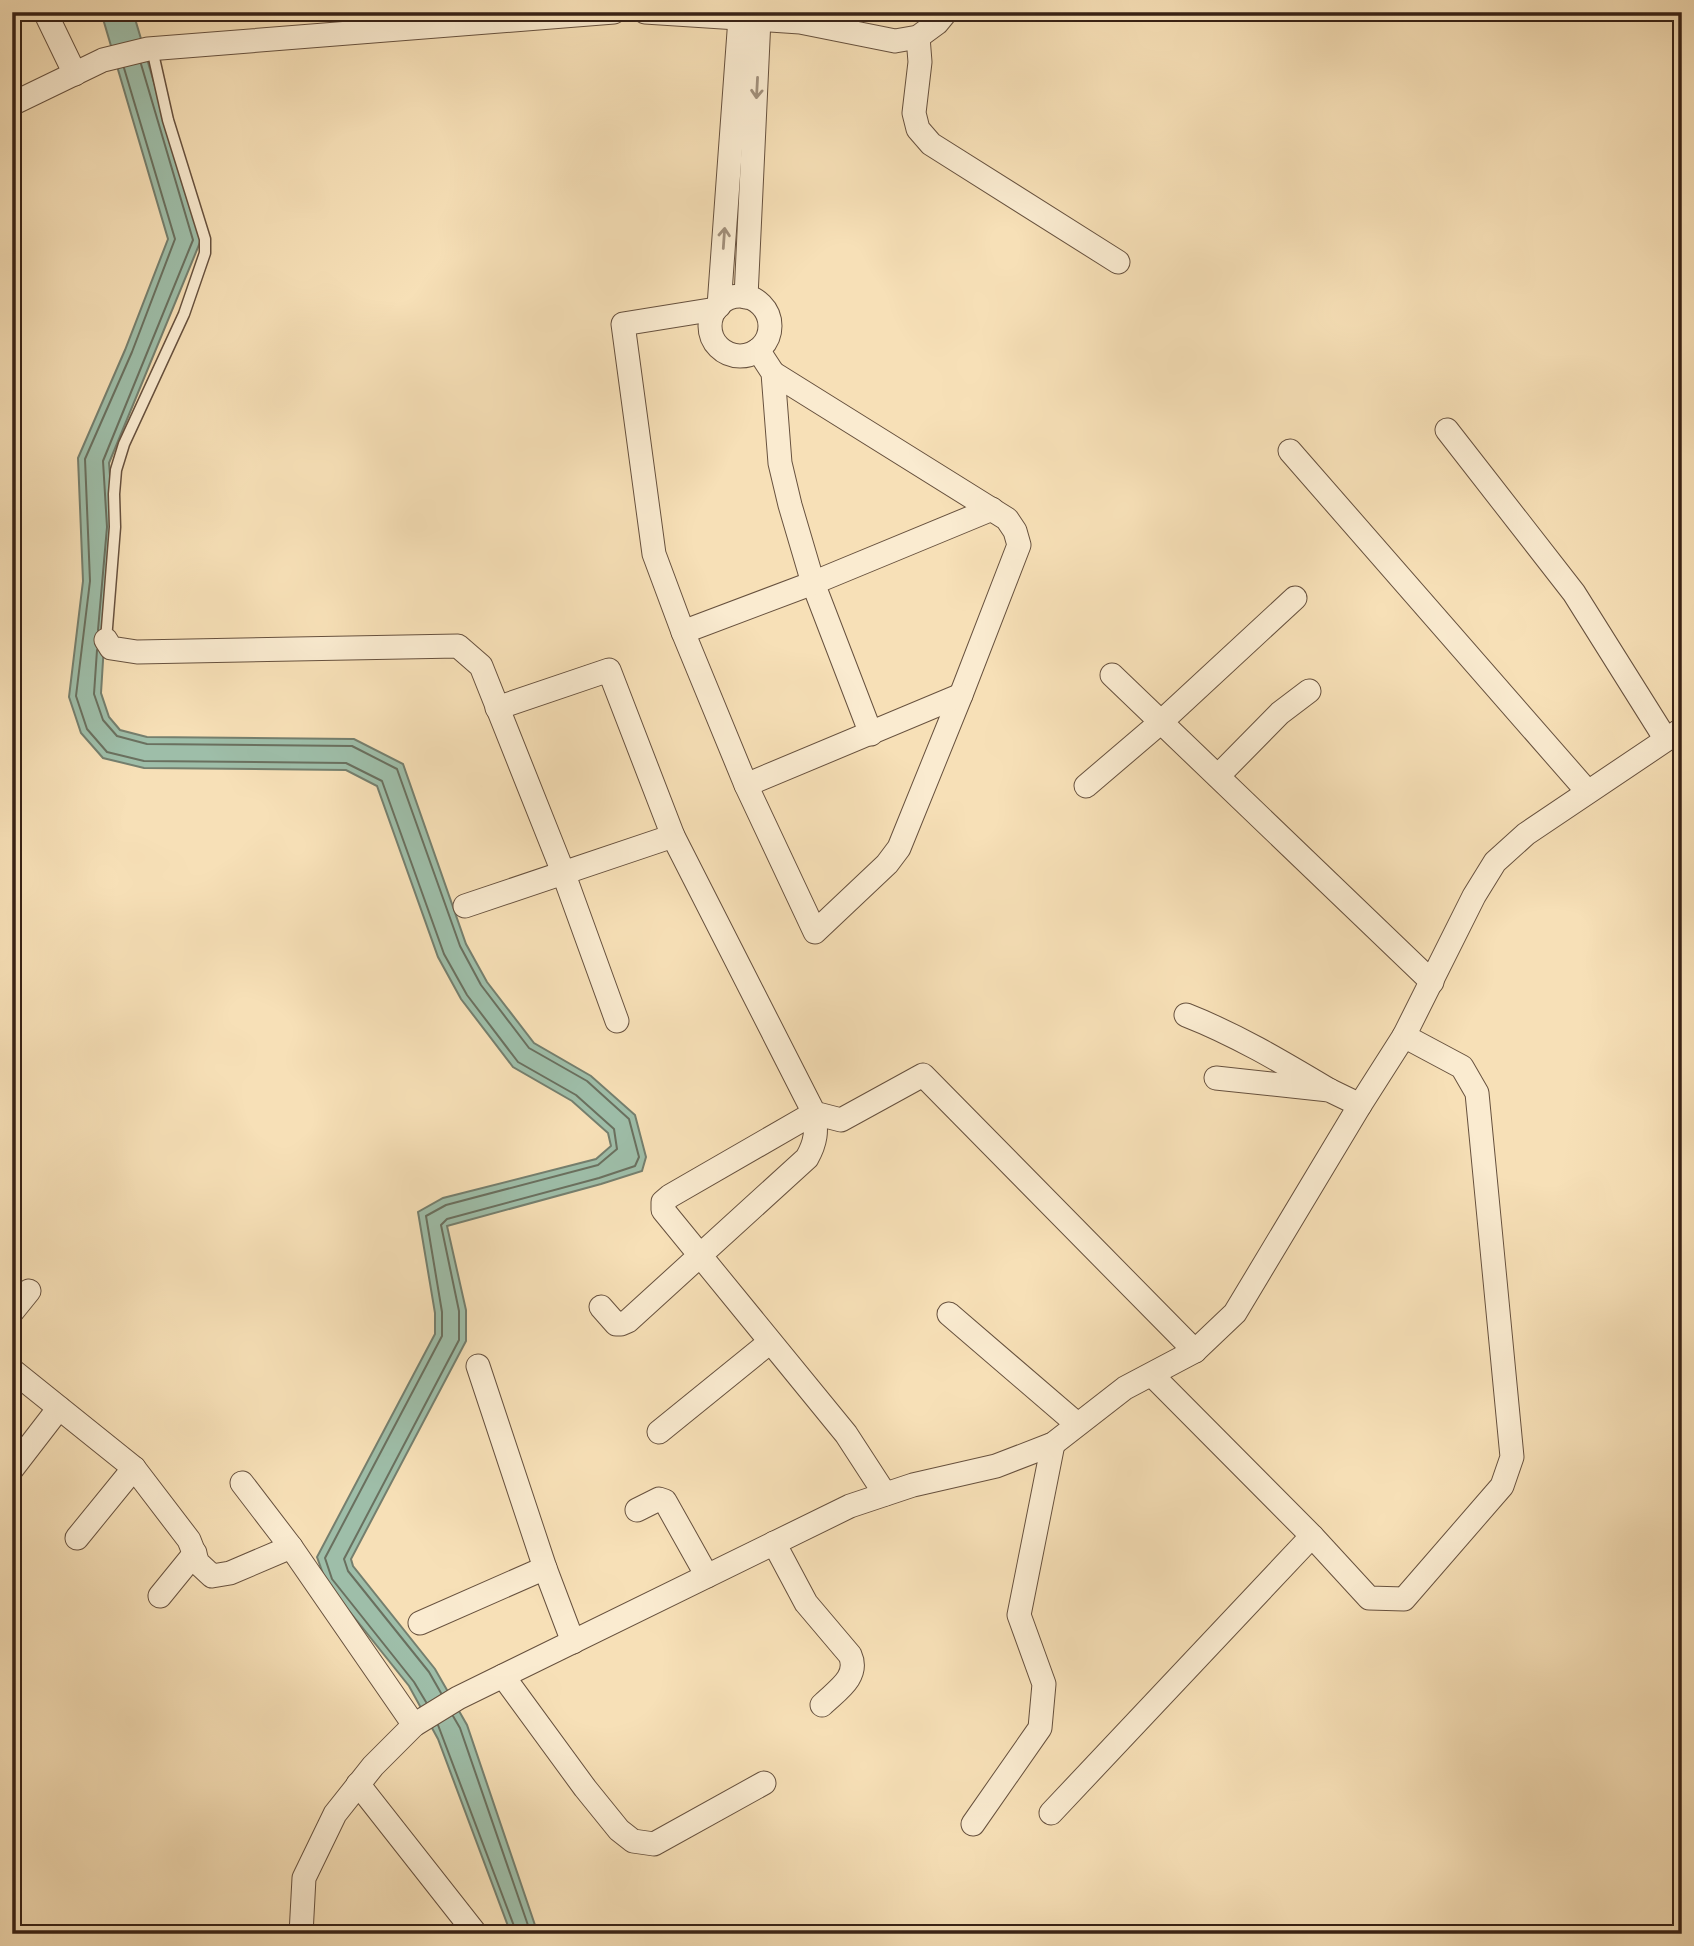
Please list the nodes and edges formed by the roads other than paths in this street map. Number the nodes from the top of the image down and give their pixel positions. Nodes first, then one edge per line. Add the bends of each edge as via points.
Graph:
1 (45, 12) edge
2 (614, 12) edge
3 (645, 12) edge
4 (946, 12) edge
5 (749, 19) junction
6 (918, 37) junction
7 (150, 49) junction
8 (75, 74) junction
9 (12, 104) edge
10 (1118, 262) dead end
11 (746, 297) junction
12 (717, 308) junction
13 (758, 350) junction
14 (774, 373) junction
15 (1447, 430) dead end
16 (1290, 451) dead end
17 (992, 509) junction
18 (813, 583) junction
19 (1294, 598) dead end
20 (683, 632) junction
21 (106, 640) joint
22 (1112, 675) dead end
23 (1309, 691) dead end
24 (961, 695) junction
25 (497, 708) junction
26 (1160, 722) junction
27 (1674, 733) edge
28 (871, 734) junction
29 (1218, 776) junction
30 (746, 785) junction
31 (1086, 786) dead end
32 (1587, 791) junction
33 (673, 836) junction
34 (563, 872) junction
35 (465, 906) dead end
36 (1432, 982) junction
37 (1186, 1015) dead end
38 (617, 1021) dead end
39 (1404, 1037) junction
40 (1216, 1078) dead end
41 (1329, 1090) junction
42 (1360, 1105) junction
43 (814, 1113) junction
44 (701, 1257) junction
45 (29, 1291) dead end
46 (601, 1307) dead end
47 (12, 1312) edge
48 (949, 1314) dead end
49 (770, 1342) junction
50 (1195, 1351) junction
51 (478, 1366) dead end
52 (12, 1370) edge
53 (1152, 1375) junction
54 (60, 1408) junction
55 (1077, 1424) junction
56 (659, 1432) dead end
57 (1053, 1444) junction
58 (134, 1468) junction
59 (12, 1469) edge
60 (242, 1483) dead end
61 (884, 1494) junction
62 (637, 1510) dead end
63 (1312, 1536) junction
64 (77, 1538) dead end
65 (775, 1543) junction
66 (291, 1547) junction
67 (195, 1553) junction
68 (545, 1568) junction
69 (707, 1576) junction
70 (160, 1596) dead end
71 (420, 1623) dead end
72 (573, 1642) junction
73 (503, 1676) junction
74 (822, 1705) dead end
75 (418, 1722) junction
76 (764, 1783) dead end
77 (358, 1784) junction
78 (1051, 1812) dead end
79 (974, 1824) dead end
80 (301, 1934) edge
81 (476, 1934) edge

1 - 8 street
2 - 7 street
3 - 5 street
4 - 6 street
5 - 6 street via 800,22 895,41
5 -> 11 street
12 -> 5 street
6 - 10 street via 914,113 918,129 931,144
7 - 8 street
7 - 21 lane via 205,239 205,253 184,314 116,470
8 - 9 street
11 - 12 street via 732,297
11 - 13 street via 761,304 770,322 766,341
12 - 13 street via 710,328 717,345 733,355
12 - 20 street via 623,324 654,554
13 - 14 street
14 - 17 street
14 - 18 street via 780,463
15 - 27 street via 1574,593
16 - 32 street
17 - 18 street
17 - 24 street via 1007,519 1019,545
18 - 20 street
18 - 28 street
19 - 26 street
20 - 30 street
21 - 25 street via 114,649 137,652 457,646 481,666
22 - 26 street
23 - 29 street via 1280,713
24 - 28 street
24 - 30 street via 899,848 815,932
25 - 33 street via 609,670
25 - 34 street
26 - 29 street
26 - 31 street
27 - 32 street
28 - 30 street
29 - 36 street
32 - 36 street via 1526,834 1495,863
33 - 34 street
33 - 43 street
34 - 35 street
34 - 38 street
36 - 39 street
37 - 41 street via 1223,1029
39 - 42 street
39 - 63 street via 1462,1067 1477,1093 1512,1457 1502,1486 1404,1598 1368,1598
40 - 41 street
41 - 42 street
42 - 50 street via 1235,1314
43 - 44 street via 816,1134 807,1158
43 - 44 street via 666,1199 663,1210
43 - 50 street via 841,1120 923,1075
44 - 46 street via 628,1321 616,1324
44 - 49 street
45 - 47 street
48 - 55 street
49 - 56 street
49 - 61 street via 846,1434
50 - 53 street
51 - 68 street
52 - 54 street
53 - 55 street via 1125,1388
53 - 63 street
54 - 58 street
54 - 59 street
55 - 57 street
57 - 61 street via 996,1466
57 - 79 street via 1019,1615 1044,1684 1040,1728
58 - 64 street
58 - 67 street
60 - 66 street
61 - 65 street
62 - 69 street via 659,1499 667,1503
63 - 78 street
65 - 69 street
65 - 74 street via 807,1603 853,1663 850,1677
66 - 67 street via 212,1576 198,1563
66 - 75 street
67 - 70 street
68 - 71 street
68 - 72 street
69 - 72 street
72 - 73 street
73 - 75 street
73 - 76 street via 585,1788 633,1841 654,1844
75 - 77 street
77 - 80 street via 335,1814 304,1878
77 - 81 street

